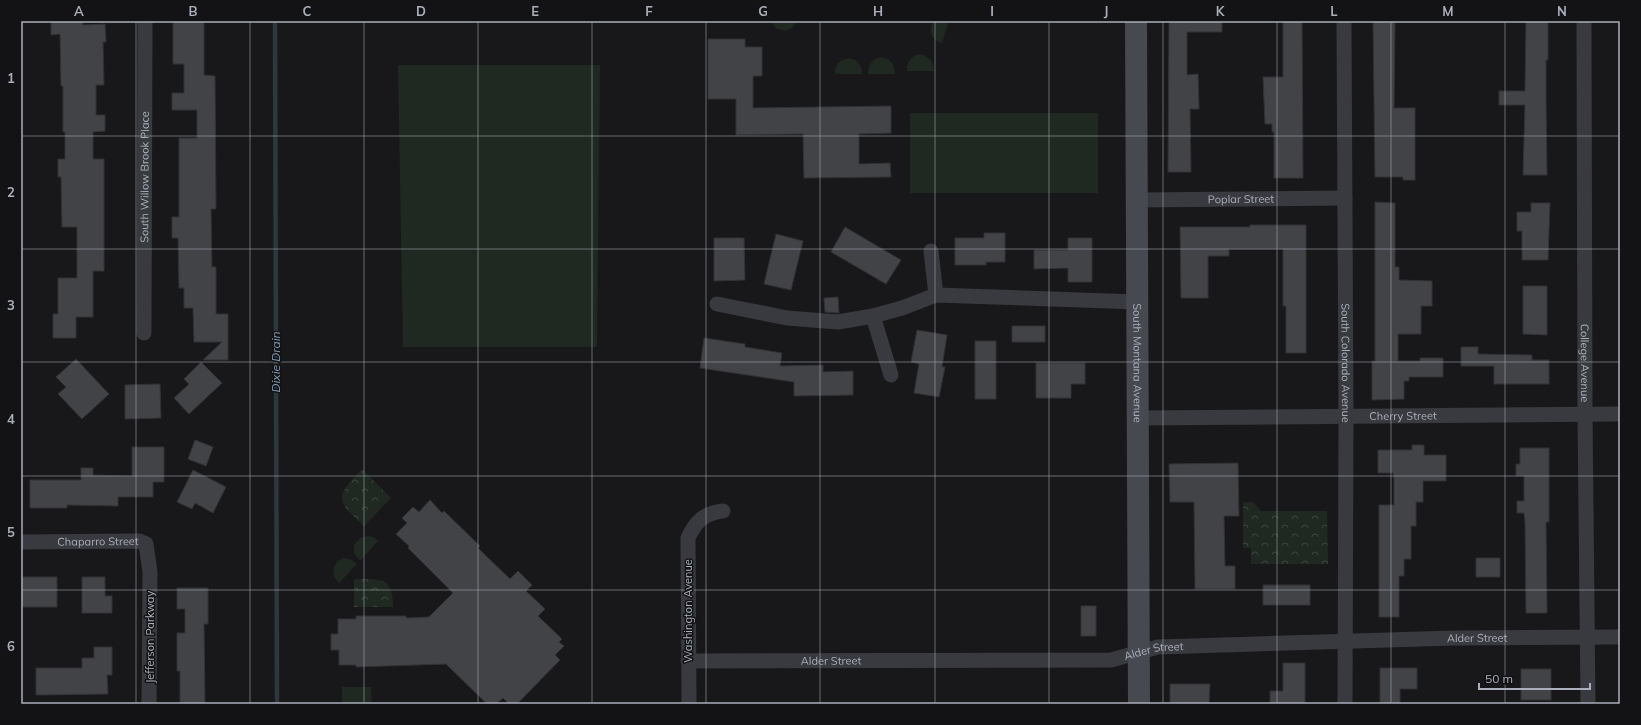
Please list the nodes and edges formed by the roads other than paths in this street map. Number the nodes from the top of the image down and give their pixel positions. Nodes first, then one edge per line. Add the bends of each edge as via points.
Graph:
1 (145, 21) edge
2 (1136, 21) edge
3 (1344, 21) edge
4 (1584, 21) edge
5 (1345, 198) junction
6 (1137, 200) junction
7 (931, 250) dead end
8 (936, 295) junction
9 (1138, 302) junction
10 (718, 304) dead end
11 (873, 316) junction
12 (144, 333) dead end
13 (891, 374) dead end
14 (1585, 414) junction
15 (1620, 414) edge
16 (1346, 416) junction
17 (1138, 418) junction
18 (723, 511) dead end
19 (21, 542) edge
20 (150, 571) joint
21 (1587, 637) junction
22 (1620, 637) edge
23 (1345, 642) junction
24 (1139, 652) junction
25 (688, 661) junction
26 (149, 704) edge
27 (689, 704) edge
28 (1139, 704) edge
29 (1345, 704) edge
30 (1588, 704) edge

1 - 12 street, South Willow Brook Place
2 - 6 street, South Montana Avenue
3 - 5 street, South Colorado Avenue
4 - 14 street, College Avenue
5 - 6 street, Poplar Street
5 - 16 street, South Colorado Avenue
6 - 9 street, South Montana Avenue
7 - 8 street
8 - 9 street
8 - 11 street
9 - 17 street, South Montana Avenue
10 - 11 street via 787,318 838,322
11 - 13 street
14 - 15 street, Cherry Street
14 - 16 street, Cherry Street
14 - 21 street, College Avenue
16 - 17 street, Cherry Street
16 - 23 street, South Colorado Avenue
17 - 24 street, South Montana Avenue
18 - 25 street, Washington Avenue via 705,515 697,521 688,538
19 - 20 street, Chaparro Street via 139,541 146,544
20 - 26 street, Jefferson Parkway
21 - 22 street, Alder Street
21 - 23 street, Alder Street
21 - 30 street, College Avenue
23 - 24 street, Alder Street via 1158,647
23 - 29 street, South Colorado Avenue
24 - 25 street, Alder Street via 1111,660
24 - 28 street, South Montana Avenue
25 - 27 street, Washington Avenue

